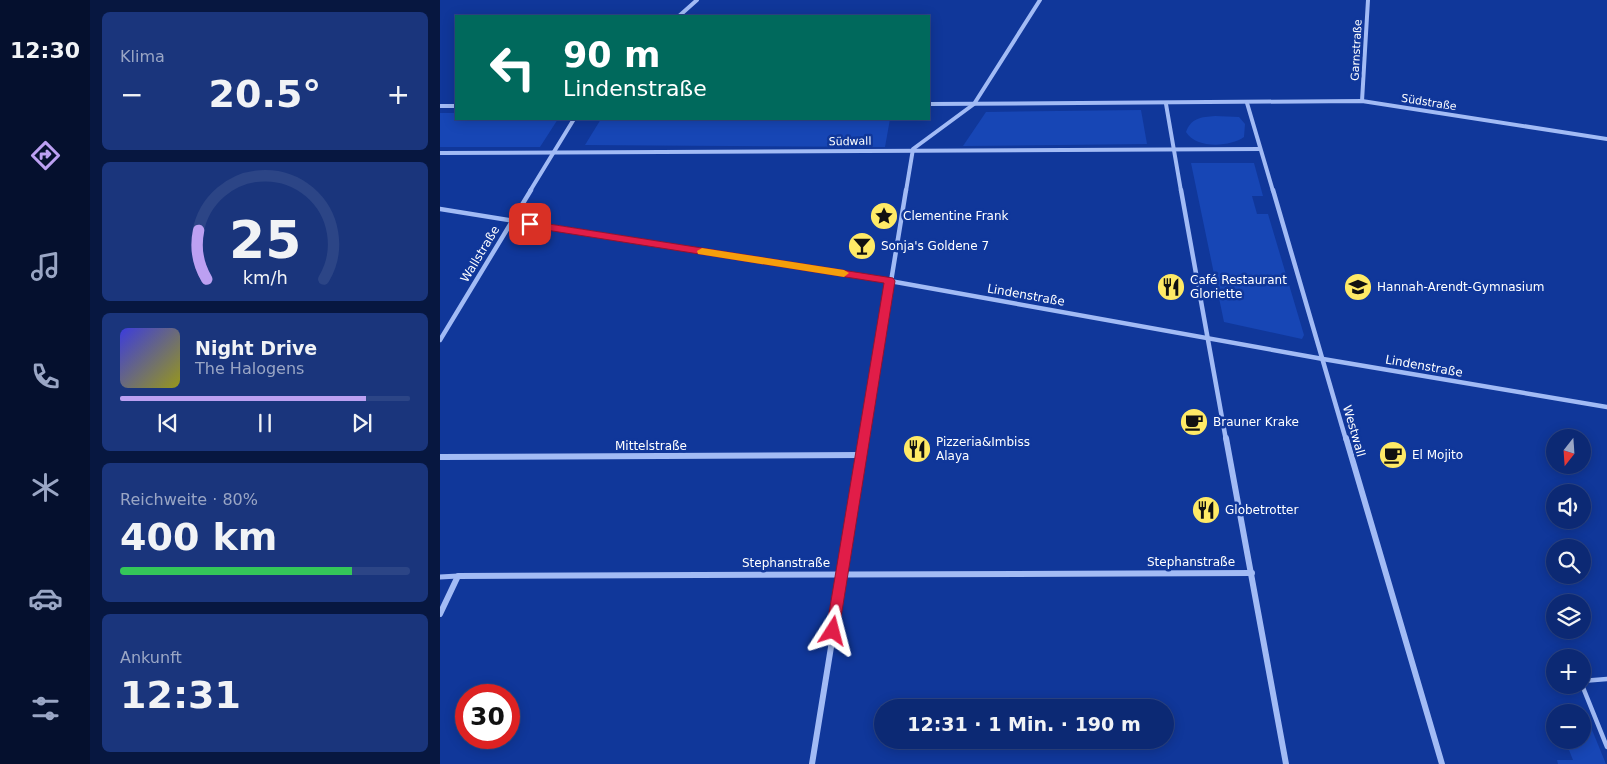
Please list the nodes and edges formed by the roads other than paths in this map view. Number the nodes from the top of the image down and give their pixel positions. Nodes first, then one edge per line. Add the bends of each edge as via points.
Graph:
1 (698, 0) edge
2 (1040, 0) edge
3 (1368, 0) edge
4 (680, 15) edge
5 (1362, 101) junction
6 (1247, 103) junction
7 (930, 104) edge
8 (974, 104) junction
9 (1166, 104) junction
10 (440, 106) edge
11 (455, 106) edge
12 (573, 120) edge
13 (1607, 139) edge
14 (913, 149) junction
15 (1174, 149) junction
16 (1260, 149) junction
17 (440, 154) edge
18 (553, 154) junction
19 (440, 209) edge
20 (511, 221) junction
21 (890, 281) junction
22 (1207, 337) junction
23 (440, 340) edge
24 (1323, 359) junction
25 (1607, 407) edge
26 (862, 455) junction
27 (440, 457) edge
28 (843, 574) junction
29 (1252, 574) junction
30 (440, 576) edge
31 (458, 576) junction
32 (440, 614) edge
33 (1607, 679) edge
34 (1591, 682) edge
35 (1586, 694) edge
36 (1607, 747) edge
37 (812, 764) edge
38 (1286, 764) edge
39 (1442, 764) edge

1 - 4 street
2 - 8 street
3 - 5 street, Garnstraße
5 - 6 street, Südstraße
5 - 13 street, Südstraße
6 - 9 street
6 - 16 street, Westwall
7 - 8 street
8 - 9 street
8 - 14 street
9 - 15 street
10 - 11 street
12 - 18 street, Wallstraße
14 - 15 street, Südwall
14 - 18 street, Südwall
14 - 21 street
15 - 16 street, Südwall
15 - 22 street
16 - 24 street, Westwall
17 - 18 street, Südwall
18 - 20 street, Wallstraße
19 - 20 street, Lindenstraße
20 - 21 street, Lindenstraße
20 - 23 street, Wallstraße
21 - 22 street, Lindenstraße
21 - 26 street
22 - 24 street, Lindenstraße
22 - 29 street
24 - 25 street, Lindenstraße
24 - 39 street, Westwall
26 - 27 street, Mittelstraße
26 - 28 street
28 - 29 street, Stephanstraße
28 - 31 street, Stephanstraße
28 - 37 street
29 - 38 street
30 - 31 street, Stephanstraße
31 - 32 street
33 - 34 lane
35 - 36 lane

